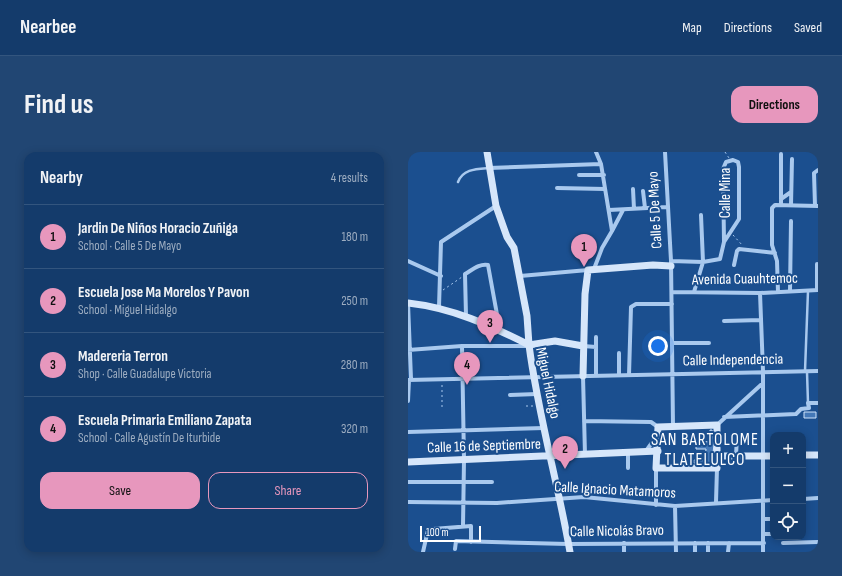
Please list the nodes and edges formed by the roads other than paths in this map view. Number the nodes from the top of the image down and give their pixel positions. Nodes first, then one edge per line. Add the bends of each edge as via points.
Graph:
1 (487, 152) edge
2 (596, 152) edge
3 (665, 152) edge
4 (781, 154) dead end
5 (792, 159) dead end
6 (601, 164) junction
7 (489, 168) junction
8 (818, 170) edge
9 (579, 175) dead end
10 (604, 175) junction
11 (458, 182) dead end
12 (557, 188) dead end
13 (605, 189) junction
14 (633, 189) dead end
15 (643, 191) dead end
16 (791, 192) junction
17 (781, 199) junction
18 (781, 205) junction
19 (790, 205) junction
20 (496, 206) junction
21 (816, 206) edge
22 (667, 207) junction
23 (645, 208) junction
24 (634, 209) junction
25 (609, 210) junction
26 (623, 210) junction
27 (701, 215) dead end
28 (791, 221) dead end
29 (612, 231) junction
30 (724, 242) junction
31 (775, 253) junction
32 (408, 262) edge
33 (703, 262) junction
34 (671, 264) junction
35 (817, 264) edge
36 (734, 265) dead end
37 (591, 270) junction
38 (441, 276) junction
39 (520, 276) junction
40 (808, 290) junction
41 (818, 290) edge
42 (790, 291) junction
43 (672, 292) junction
44 (694, 292) junction
45 (778, 292) junction
46 (760, 293) junction
47 (408, 303) edge
48 (672, 304) junction
49 (439, 307) junction
50 (466, 316) junction
51 (761, 320) junction
52 (724, 322) dead end
53 (500, 331) junction
54 (596, 337) dead end
55 (409, 338) edge
56 (672, 343) junction
57 (709, 343) dead end
58 (462, 346) junction
59 (530, 346) junction
60 (583, 346) junction
61 (596, 347) junction
62 (409, 350) edge
63 (619, 353) dead end
64 (410, 357) edge
65 (763, 371) junction
66 (806, 371) junction
67 (818, 371) edge
68 (672, 374) junction
69 (630, 375) junction
70 (534, 376) junction
71 (583, 376) junction
72 (596, 376) junction
73 (619, 376) junction
74 (462, 378) junction
75 (410, 380) edge
76 (763, 383) junction
77 (537, 394) junction
78 (510, 395) dead end
79 (408, 401) edge
80 (808, 403) junction
81 (818, 403) edge
82 (763, 416) junction
83 (724, 417) junction
84 (584, 421) junction
85 (655, 424) junction
86 (717, 425) junction
87 (673, 426) junction
88 (545, 428) junction
89 (464, 431) junction
90 (408, 432) edge
91 (658, 435) junction
92 (737, 436) dead end
93 (717, 449) junction
94 (646, 451) junction
95 (628, 452) junction
96 (658, 452) junction
97 (585, 455) junction
98 (806, 455) edge
99 (818, 455) edge
100 (762, 456) junction
101 (770, 456) edge
102 (551, 457) junction
103 (736, 457) junction
104 (464, 460) junction
105 (408, 462) edge
106 (628, 468) dead end
107 (656, 468) junction
108 (717, 468) junction
109 (408, 482) edge
110 (464, 482) junction
111 (492, 482) dead end
112 (560, 498) junction
113 (818, 498) edge
114 (806, 499) edge
115 (764, 500) junction
116 (770, 500) edge
117 (408, 502) edge
118 (716, 502) junction
119 (464, 503) junction
120 (656, 505) junction
121 (675, 506) junction
122 (764, 519) junction
123 (770, 519) edge
124 (463, 526) junction
125 (764, 534) junction
126 (770, 534) edge
127 (471, 542) junction
128 (676, 542) junction
129 (818, 542) edge
130 (624, 543) junction
131 (695, 543) junction
132 (708, 543) junction
133 (729, 543) junction
134 (764, 543) junction
135 (783, 543) dead end
136 (568, 544) junction
137 (455, 549) dead end
138 (423, 552) edge
139 (570, 552) edge
140 (624, 552) edge
141 (676, 552) edge
142 (695, 552) edge
143 (708, 552) edge
144 (728, 552) edge
145 (763, 552) edge

1 - 7 street
2 - 6 street
3 - 22 street, Calle 5 De Mayo
4 - 17 street
5 - 16 street
6 - 7 street
6 - 10 street
7 - 11 lane via 465,172
7 - 20 street
8 - 21 street via 814,173
9 - 10 street
10 - 13 street
12 - 13 street
13 - 25 street
14 - 24 street
15 - 23 street
16 - 17 street
16 - 19 street
17 - 18 street
18 - 19 street
18 - 31 street via 772,208 772,245
19 - 21 street
20 - 38 street via 443,240
20 - 39 street via 507,237 514,248
22 - 23 street
22 - 34 street, Calle 5 De Mayo
23 - 24 street
24 - 26 street
25 - 26 street
25 - 29 street
26 - 29 street
27 - 33 street
28 - 42 street
29 - 37 street
30 - 30 street, Calle Mina via 739,219 739,167 736,161 728,157 722,169
30 - 33 street, Calle Mina via 718,260
31 - 36 street via 738,250
31 - 45 street via 778,264
32 - 38 street
33 - 34 street
33 - 44 street
34 - 37 street, Calle 5 De Mayo
34 - 43 street, Calle 5 De Mayo
35 - 41 street
37 - 39 street, Calle 5 De Mayo
37 - 60 street via 585,294
38 - 49 street
39 - 59 street
40 - 41 street, Avenida Cuauhtemoc
40 - 42 street, Avenida Cuauhtemoc
40 - 66 lane
42 - 45 street, Avenida Cuauhtemoc
43 - 44 street, Avenida Cuauhtemoc
43 - 48 street, Calle 5 De Mayo
44 - 46 street, Avenida Cuauhtemoc
45 - 46 street, Avenida Cuauhtemoc
46 - 51 street
47 - 49 street, Miguel Hidalgo
47 - 55 street
48 - 56 street, Calle 5 De Mayo
48 - 69 street via 632,306
49 - 50 street, Miguel Hidalgo
50 - 53 street, Miguel Hidalgo
50 - 53 street via 466,274 481,265 488,265
51 - 52 street
51 - 65 street
53 - 59 street, Miguel Hidalgo
54 - 61 street
55 - 62 street
56 - 57 street
56 - 68 street, Calle 5 De Mayo
58 - 59 street
58 - 62 street
58 - 74 street
59 - 60 street via 555,342
59 - 70 street, Miguel Hidalgo
60 - 61 street
60 - 71 street
61 - 72 street
62 - 64 street
63 - 73 street
64 - 75 street
65 - 66 street, Calle Independencia
65 - 68 street, Calle Independencia
65 - 76 street
66 - 67 street, Calle Independencia
66 - 80 lane
68 - 69 street, Calle Independencia
68 - 87 street, Calle 5 De Mayo
69 - 73 street, Calle Independencia
70 - 71 street, Calle Independencia
70 - 74 street, Calle Independencia
70 - 77 street, Miguel Hidalgo
71 - 72 street, Calle Independencia
71 - 84 street
72 - 73 street, Calle Independencia
74 - 75 street, Calle Independencia
74 - 89 street
75 - 79 street
76 - 82 street
76 - 83 street
77 - 78 street
77 - 88 street, Miguel Hidalgo
80 - 81 street
80 - 82 street via 809,408 802,409 796,414
82 - 83 street
82 - 100 street
83 - 86 street
84 - 85 street
84 - 97 street
85 - 87 street
85 - 91 street
86 - 87 street
86 - 93 street
88 - 89 street
88 - 102 street, Miguel Hidalgo
89 - 90 street
89 - 104 street
91 - 94 street
91 - 96 street
92 - 103 street
93 - 103 street
93 - 108 street
94 - 95 street, Calle 16 de Septiembre
94 - 96 street, Calle 16 de Septiembre
95 - 97 street, Calle 16 de Septiembre
95 - 106 street
96 - 107 street
97 - 102 street, Calle 16 de Septiembre
98 - 99 street
100 - 101 street
100 - 103 street
100 - 115 street
102 - 104 street, Calle 16 de Septiembre
102 - 112 street, Miguel Hidalgo
104 - 105 street, Calle 16 de Septiembre
104 - 110 street
107 - 108 street
107 - 120 street
108 - 118 street
109 - 110 street
110 - 111 street
110 - 119 street
112 - 119 street, Calle Ignacio Matamoros
112 - 120 street, Calle Ignacio Matamoros via 607,498
112 - 136 street, Miguel Hidalgo
113 - 114 street
115 - 116 street, Calle Ignacio Matamoros
115 - 118 street, Calle Ignacio Matamoros
115 - 122 street
117 - 119 street, Calle Ignacio Matamoros
118 - 121 street, Calle Ignacio Matamoros
119 - 124 street
120 - 121 street, Calle Ignacio Matamoros
121 - 128 street
122 - 123 street
122 - 125 street
124 - 127 street via 471,527
124 - 138 street via 428,530
125 - 126 street
125 - 134 street
127 - 136 street, Calle Nicolás Bravo
127 - 137 street, Calle Nicolás Bravo via 455,541
128 - 130 street, Calle Nicolás Bravo
128 - 131 street, Calle Nicolás Bravo
128 - 141 street
129 - 135 street
130 - 136 street, Calle Nicolás Bravo
130 - 140 street
131 - 132 street, Calle Nicolás Bravo
131 - 142 street
132 - 133 street, Calle Nicolás Bravo
132 - 143 street
133 - 134 street, Calle Nicolás Bravo
133 - 144 street
134 - 145 street
136 - 139 street, Miguel Hidalgo

